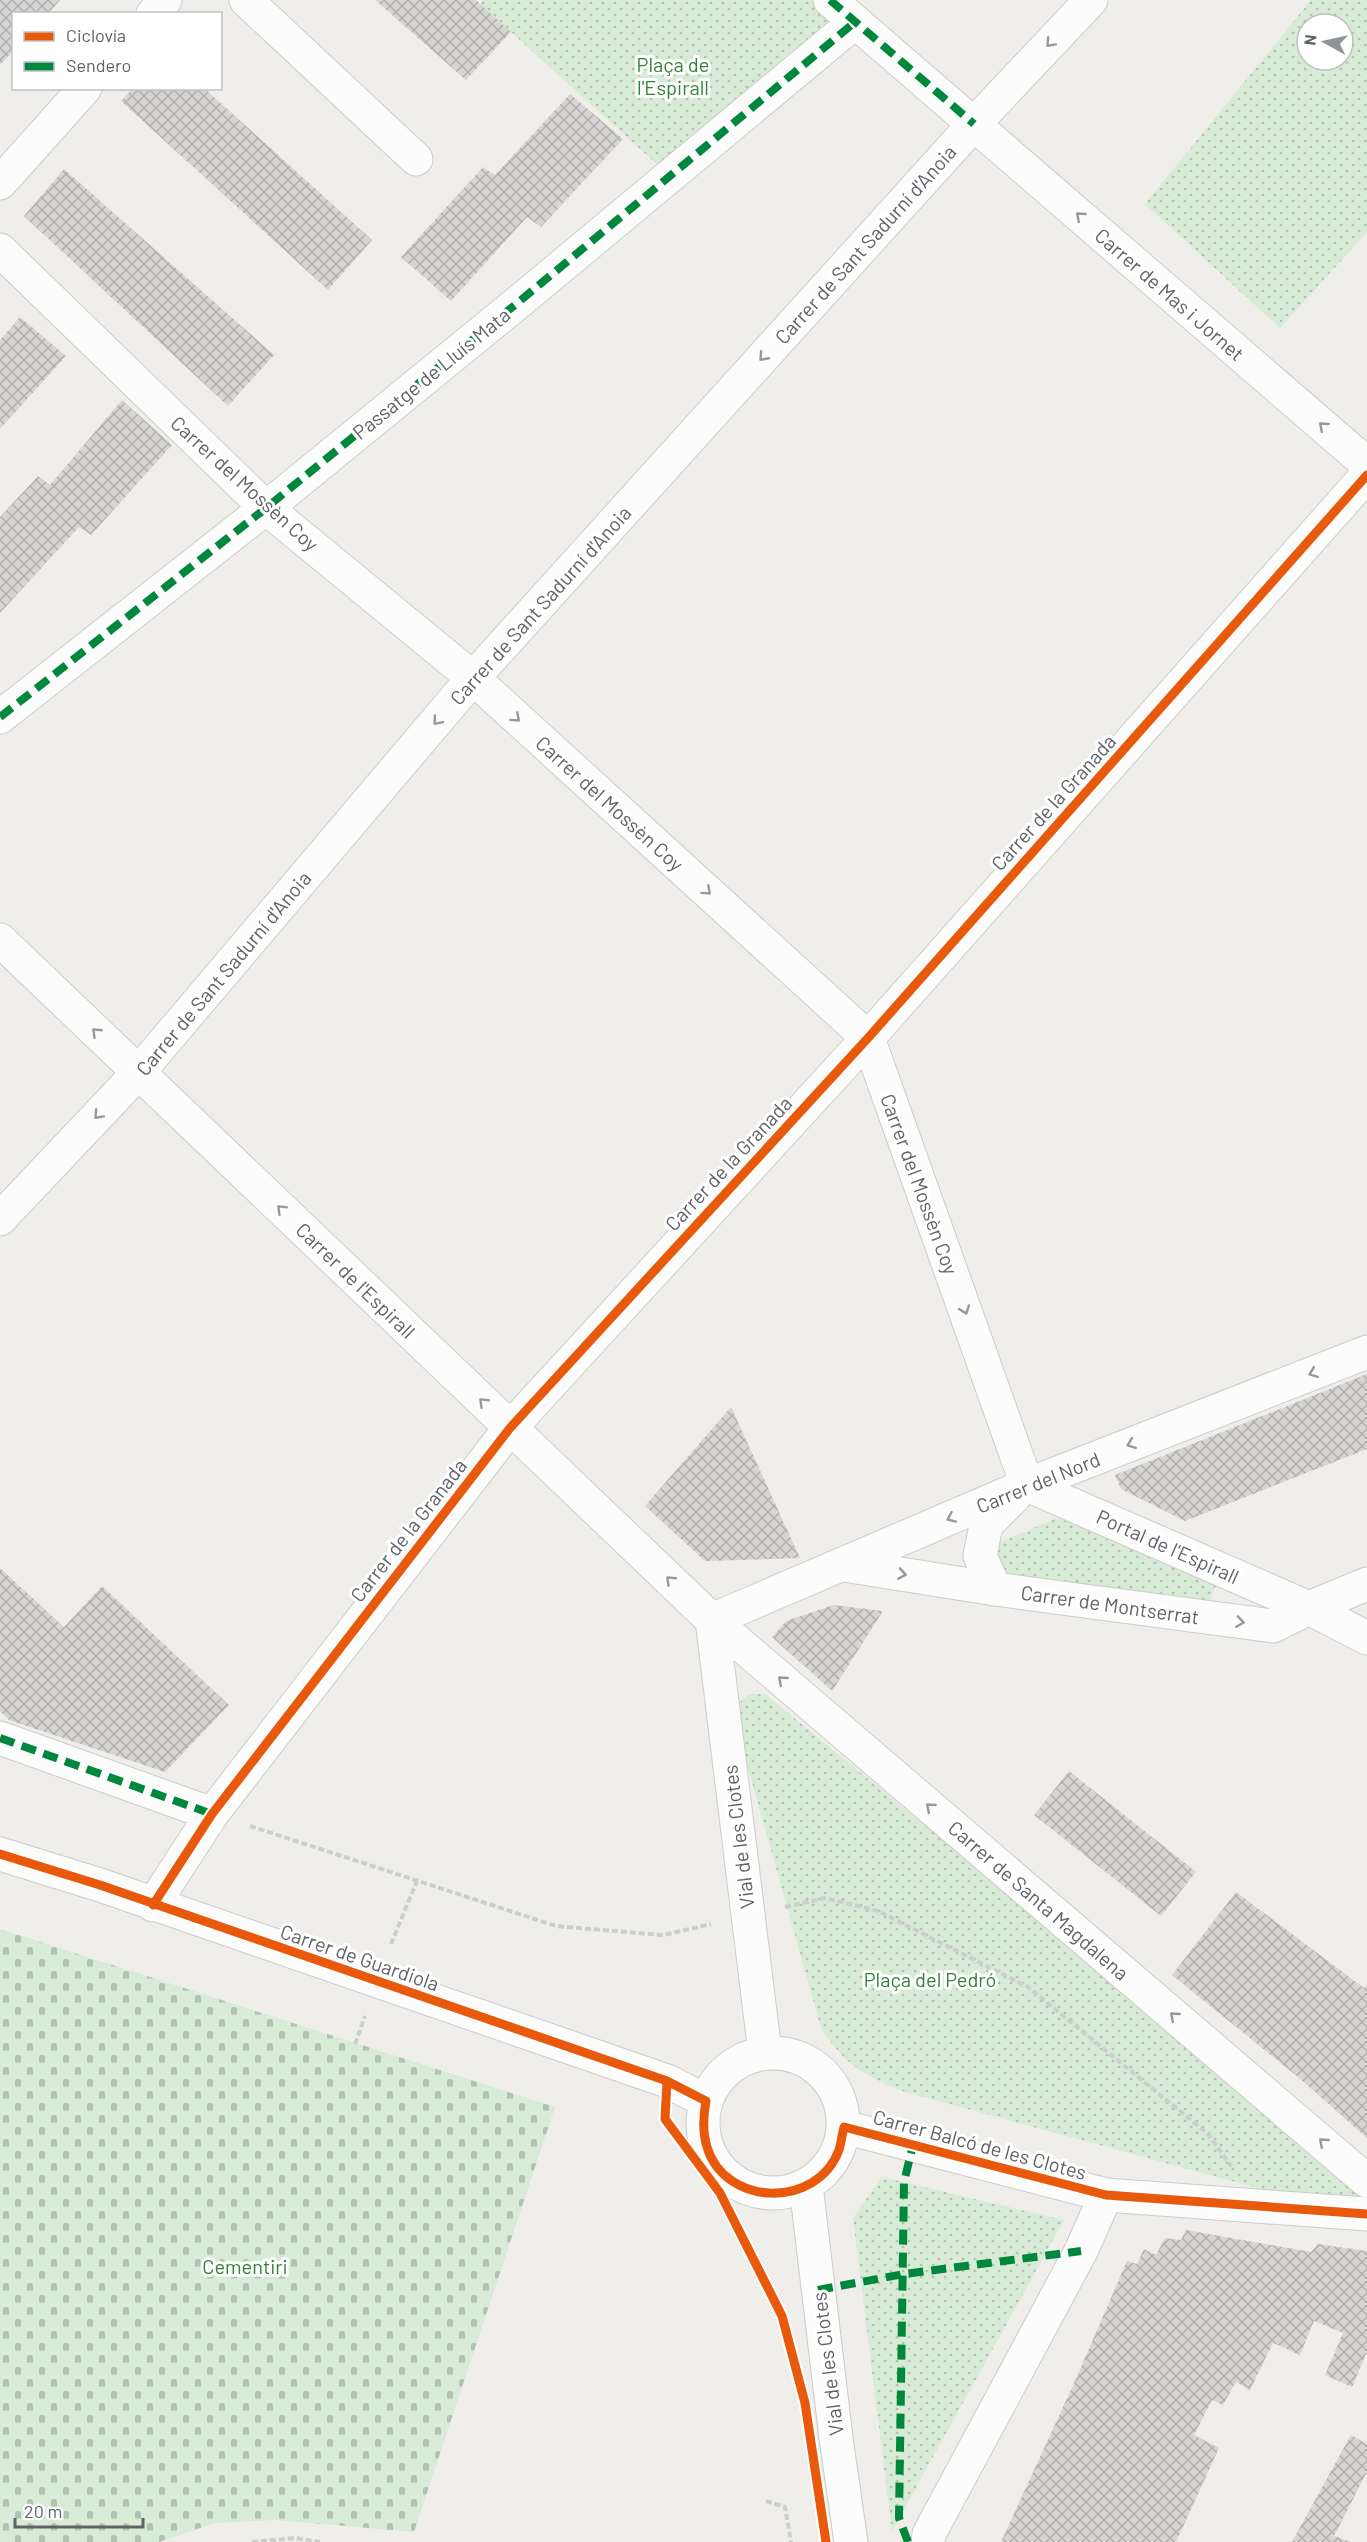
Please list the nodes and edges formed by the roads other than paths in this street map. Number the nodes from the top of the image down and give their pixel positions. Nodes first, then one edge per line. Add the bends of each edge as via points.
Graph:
1 (165, 0) edge
2 (246, 0) edge
3 (830, 0) edge
4 (1091, 0) edge
5 (155, 12) edge
6 (855, 22) junction
7 (83, 90) edge
8 (974, 124) junction
9 (417, 159) dead end
10 (0, 183) edge
11 (0, 250) edge
12 (1367, 464) edge
13 (1367, 475) edge
14 (266, 508) junction
15 (473, 678) junction
16 (0, 717) edge
17 (0, 940) edge
18 (868, 1038) junction
19 (138, 1073) junction
20 (0, 1219) edge
21 (1367, 1352) edge
22 (510, 1428) junction
23 (1027, 1485) junction
24 (844, 1565) junction
25 (1367, 1584) edge
26 (995, 1589) junction
27 (1309, 1608) junction
28 (712, 1620) junction
29 (1367, 1638) edge
30 (0, 1738) edge
31 (212, 1814) junction
32 (0, 1854) edge
33 (153, 1905) junction
34 (765, 2053) junction
35 (706, 2101) junction
36 (844, 2127) junction
37 (1367, 2181) edge
38 (806, 2186) junction
39 (1106, 2195) junction
40 (1367, 2214) edge
41 (851, 2542) edge
42 (928, 2542) edge

1 - 5 street
2 - 9 street
3 - 6 street
4 -> 8 street, Carrer de Sant Sadurní d'Anoia
6 - 8 street
6 - 14 street, Passatge de Lluís Mata
7 - 10 street
12 -> 8 street, Carrer de Mas i Jornet
8 -> 15 street, Carrer de Sant Sadurní d'Anoia
11 - 14 street, Carrer del Mossèn Coy
13 - 18 street, Carrer de la Granada
14 - 15 street, Carrer del Mossèn Coy
14 - 16 street, Passatge de Lluís Mata
15 -> 18 street, Carrer del Mossèn Coy
15 -> 19 street, Carrer de Sant Sadurní d'Anoia
19 -> 17 street, Carrer de l'Espirall
18 - 22 street, Carrer de la Granada
18 -> 23 street, Carrer del Mossèn Coy
19 -> 20 street, Carrer de Sant Sadurní d'Anoia
22 -> 19 street, Carrer de l'Espirall
21 -> 23 street, Carrer del Nord
28 -> 22 street, Carrer de l'Espirall
22 - 31 street, Carrer de la Granada
23 -> 24 street, Carrer del Nord
23 - 26 street via 986,1525 980,1556
23 - 27 street, Portal de l'Espirall
24 -> 26 street, Carrer de Montserrat
24 - 28 street, Carrer del Nord
25 - 27 street, Carrer de Montserrat
26 -> 27 street, Carrer de Montserrat via 1273,1626
27 - 29 street
28 - 34 street, Vial de les Clotes
37 -> 28 street, Carrer de Santa Magdalena
30 - 31 street
31 - 33 street, Carrer de la Granada
32 - 33 street, Carrer de Guardiola
33 - 35 street, Carrer de Guardiola via 667,2081
34 - 35 street via 728,2068
34 - 36 street via 789,2054 812,2064 830,2081 841,2103
35 - 38 street via 702,2125 707,2148 728,2177 759,2193 782,2194
36 - 38 street via 838,2151 825,2172
36 - 39 street, Carrer Balcó de les Clotes
38 - 41 street, Vial de les Clotes
39 - 40 street
39 - 42 street, Carrer Balcó de les Clotes via 1082,2251

